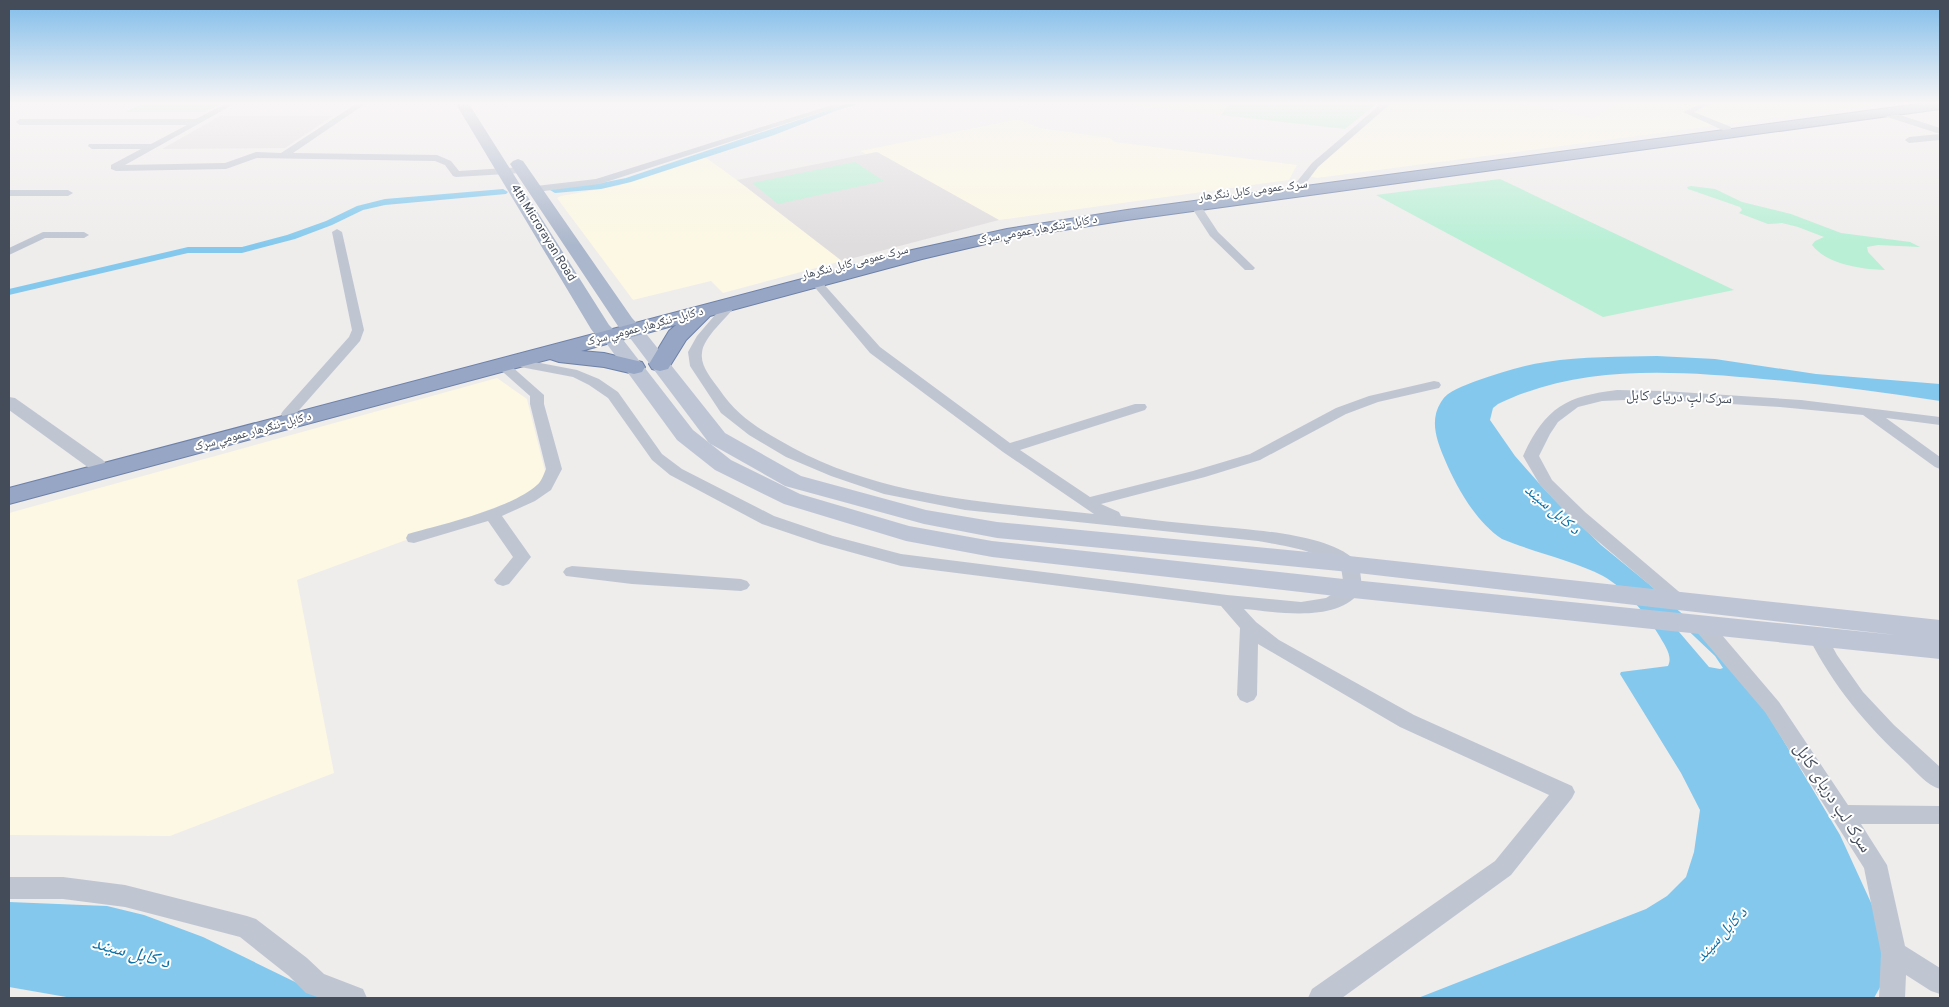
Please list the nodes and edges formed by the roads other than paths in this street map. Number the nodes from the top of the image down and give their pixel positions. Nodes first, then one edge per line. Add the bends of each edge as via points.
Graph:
1 (144, 151) edge
2 (291, 151) edge
3 (491, 151) edge
4 (510, 151) edge
5 (696, 151) edge
6 (1332, 151) edge
7 (1570, 151) edge
8 (1592, 151) edge
9 (283, 156) junction
10 (522, 170) junction
11 (505, 172) junction
12 (536, 189) junction
13 (1297, 189) junction
14 (9, 193) edge
15 (68, 193) dead end
16 (1195, 205) junction
17 (337, 232) dead end
18 (84, 235) dead end
19 (9, 252) edge
20 (1249, 268) dead end
21 (816, 282) junction
22 (731, 304) junction
23 (705, 311) junction
24 (617, 329) junction
25 (543, 354) junction
26 (508, 364) junction
27 (660, 364) junction
28 (634, 367) junction
29 (1434, 385) dead end
30 (9, 402) edge
31 (1140, 407) dead end
32 (1866, 411) junction
33 (288, 414) junction
34 (1940, 421) edge
35 (1008, 449) junction
36 (96, 464) junction
37 (1940, 464) edge
38 (9, 487) edge
39 (9, 496) edge
40 (1088, 502) junction
41 (492, 514) junction
42 (1131, 522) junction
43 (414, 538) dead end
44 (1349, 564) junction
45 (572, 572) dead end
46 (503, 580) dead end
47 (741, 585) dead end
48 (1353, 589) junction
49 (1675, 600) junction
50 (1227, 601) junction
51 (1701, 626) junction
52 (1249, 627) junction
53 (1940, 630) edge
54 (1817, 636) junction
55 (1940, 649) edge
56 (1246, 695) dead end
57 (1940, 780) edge
58 (1843, 814) junction
59 (1940, 815) edge
60 (9, 888) edge
61 (1894, 953) junction
62 (1940, 982) edge
63 (354, 998) edge
64 (1321, 998) edge
65 (1892, 998) edge

1 - 9 street via 114,167 226,166 256,156
2 - 9 street
3 - 11 main road, 4th Microrayan Road
4 - 10 main road, 4th Microrayan Road
5 - 12 street via 588,184
6 - 13 street
7 - 13 highway, سرک عمومی کابل ننگرهار
8 - 13 highway
9 - 11 street via 438,158 448,163 456,174
10 - 11 street
10 - 12 main road, 4th Microrayan Road
11 - 24 main road, 4th Microrayan Road
12 - 24 main road, 4th Microrayan Road
13 - 16 highway, د کابل–ننګرهار عمومي سړک
13 - 24 highway, سرک عمومی کابل ننگرهار via 1028,222 916,248
14 - 15 street
16 - 20 street via 1214,234
16 - 21 highway, د کابل–ننګرهار عمومي سړک via 1007,234
17 - 33 street via 358,330 355,338
18 - 19 street via 43,235
21 - 22 highway, د کابل–ننګرهار عمومي سړک
21 - 35 street via 875,350
22 - 23 highway, د کابل–ننګرهار عمومي سړک
22 - 42 street via 703,336 695,352 697,366 726,410 754,432 791,454 890,491 965,505
23 - 24 highway, د کابل–ننګرهار عمومي سړک
23 - 27 highway via 677,336
24 - 25 highway, د کابل–ننګرهار عمومي سړک
24 - 27 main road
24 - 28 main road
24 - 33 highway, د کابل–ننګرهار عمومي سړک
25 - 26 highway, د کابل–ننګرهار عمومي سړک
25 - 28 highway via 604,360
26 - 39 highway, د کابل–ننګرهار عمومي سړک
26 - 41 street via 537,395 554,469 545,487
26 - 50 street via 577,374 594,382 613,395 644,441 676,472 768,520 827,540 900,560
27 - 44 main road via 717,438 793,481 924,517 997,530
28 - 48 main road via 685,435 723,465 792,499 906,534 992,549
29 - 40 street via 1374,398 1255,457
30 - 36 street
31 - 35 street
32 - 34 street, سرک لبِ دریای کابل
32 - 37 street
32 - 49 street, سرک لبِ دریای کابل via 1642,394 1614,395 1565,409 1548,426 1531,456 1546,482 1580,516
33 - 36 highway, د کابل–ننګرهار عمومي سړک
35 - 40 street
36 - 38 highway, د کابل–ننګرهار عمومي سړک
40 - 42 street via 1101,511
41 - 43 street
41 - 46 street via 522,557
42 - 44 street via 1308,544
44 - 48 street
44 - 49 main road
45 - 47 street
48 - 50 street via 1331,604 1301,608
48 - 51 main road
49 - 53 main road
50 - 52 street
51 - 54 main road
51 - 58 street, سرک لبِ دریای کابل via 1772,707
52 - 56 street
52 - 64 street via 1272,645 1406,721 1564,792 1503,868
54 - 55 main road
54 - 57 street via 1850,692 1882,729
58 - 59 street
58 - 61 street, سرک لبِ دریای کابل via 1875,865
60 - 63 street via 63,888 125,896 247,927 298,966 314,984
61 - 62 street
61 - 65 street, سرک لبِ دریای کابل

